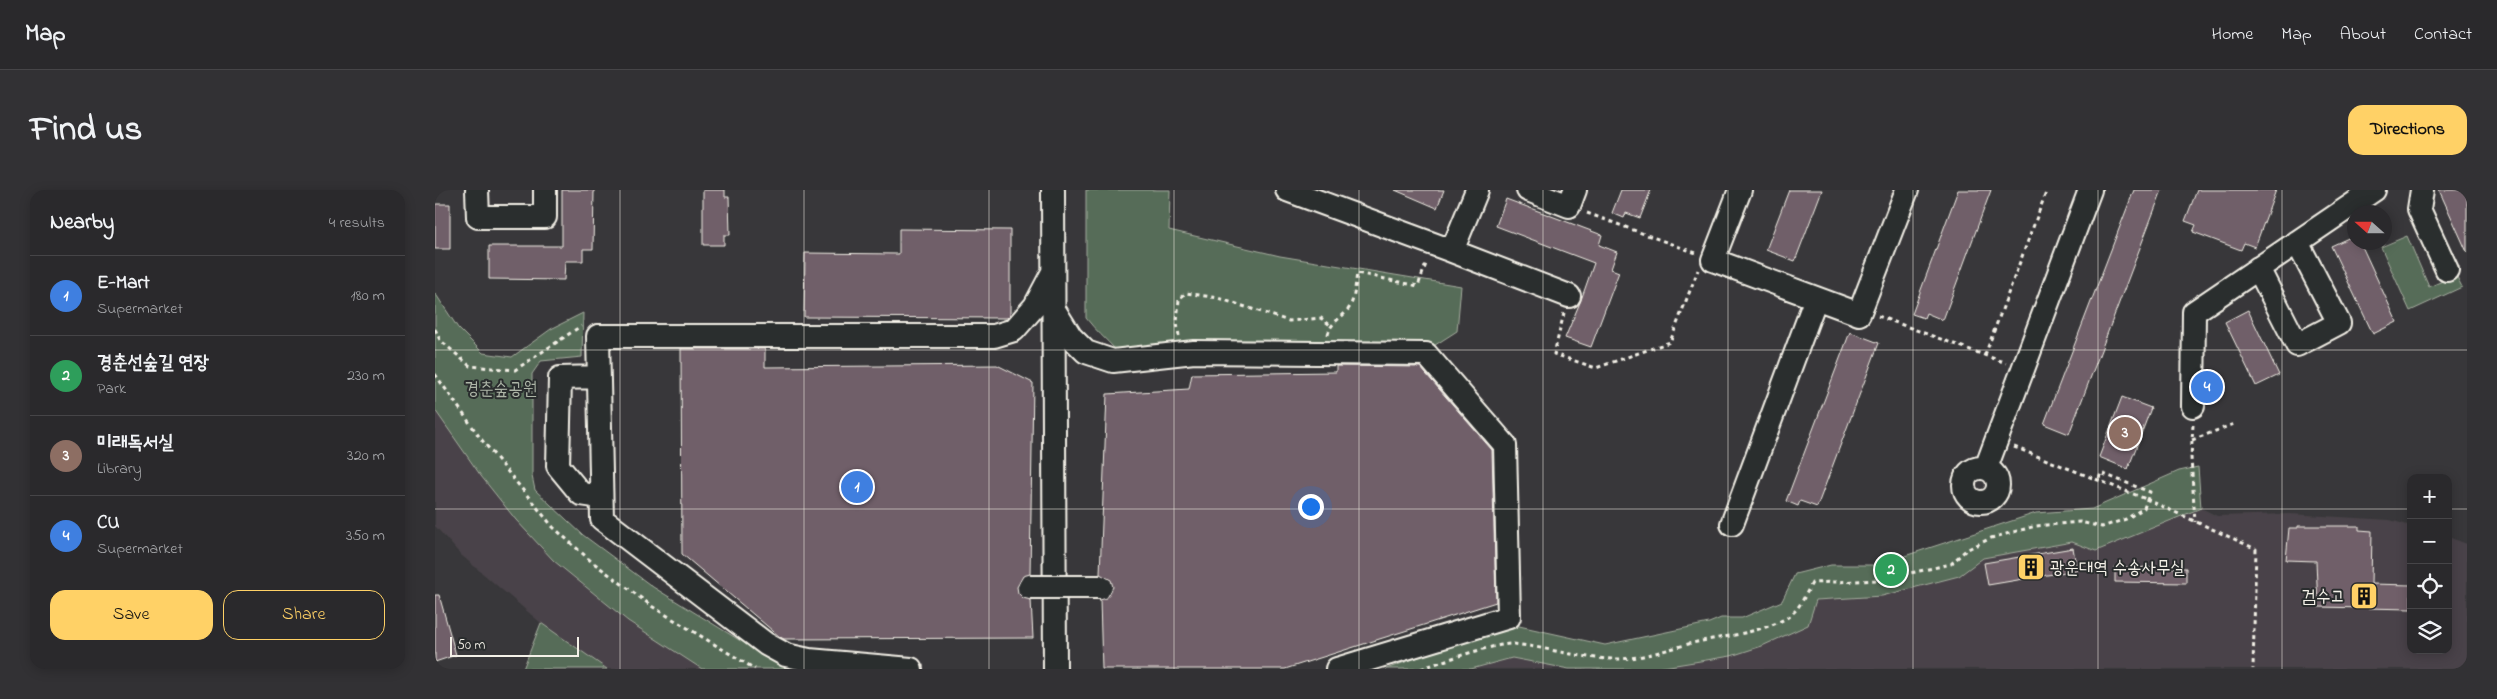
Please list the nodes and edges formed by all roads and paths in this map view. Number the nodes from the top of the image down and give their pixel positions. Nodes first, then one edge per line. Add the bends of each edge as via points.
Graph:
1 (477, 190) edge
2 (545, 190) edge
3 (1053, 190) edge
4 (1287, 190) edge
5 (1477, 190) edge
6 (1528, 190) edge
7 (1740, 190) edge
8 (1907, 190) edge
9 (2047, 190) edge
10 (2090, 190) edge
11 (2374, 190) edge
12 (2422, 190) edge
13 (1572, 198) edge
14 (2297, 242) junction
15 (1452, 251) junction
16 (1708, 258) junction
17 (2258, 268) junction
18 (2447, 270) dead end
19 (1053, 272) junction
20 (1420, 280) dead end
21 (1569, 296) joint
22 (1817, 298) junction
23 (1053, 308) junction
24 (1861, 310) junction
25 (583, 325) dead end
26 (1330, 326) junction
27 (435, 328) edge
28 (1180, 340) dead end
29 (1328, 340) dead end
30 (1985, 355) junction
31 (1113, 361) junction
32 (1336, 364) dead end
33 (2023, 369) junction
34 (435, 374) edge
35 (598, 377) junction
36 (2193, 406) dead end
37 (2234, 424) dead end
38 (1996, 440) junction
39 (1986, 468) dead end
40 (2099, 479) junction
41 (601, 497) junction
42 (2195, 522) junction
43 (1732, 524) dead end
44 (1030, 587) dead end
45 (1100, 587) dead end
46 (755, 669) edge
47 (911, 669) edge
48 (1055, 669) edge
49 (1337, 669) edge
50 (1421, 669) edge
51 (2253, 669) edge

1 - 2 street via 477,217 545,217
3 - 19 street
4 - 15 street
5 - 15 street
6 - 13 street
7 - 16 street
8 - 24 street
9 - 30 path
10 - 33 street
11 - 14 street
12 - 18 street via 2419,209
13 - 16 path
14 - 17 street
14 - 17 street via 2339,323 2297,345
15 - 21 street
16 - 21 path via 1670,342 1596,368 1554,354
16 - 22 street
17 - 36 street via 2194,312
19 - 23 street
19 - 35 street via 1035,306 1015,330 994,336 597,336
20 - 26 path via 1419,286 1357,273 1352,302
22 - 24 street via 1859,314
22 - 43 street
23 - 31 street via 1071,337 1086,352
23 - 48 street
24 - 30 path
25 - 27 path via 515,370 470,366 440,340
26 - 28 path via 1321,318 1289,321 1218,298 1186,293 1179,299 1177,323
26 - 29 path
30 - 33 path
31 - 32 street
31 - 49 street via 1195,352 1427,354 1505,445 1509,617
33 - 38 street
34 - 46 path via 481,439 553,527 591,561 653,607
35 - 41 street
35 - 41 street via 560,378 558,466 581,494
37 - 42 path via 2192,440
38 - 39 street
38 - 40 path
40 - 42 path, bridge
40 - 50 path via 2101,473 2150,492 2144,508 2126,519 2102,527 2080,522 2036,526 1991,538 1966,550 1951,564 1879,580 1812,583 1798,608 1785,619 1747,633 1616,659 1581,657 1511,644
41 - 47 street via 603,519 779,652 809,660
42 - 51 path, bridge via 2256,549
44 - 45 street, bridge

